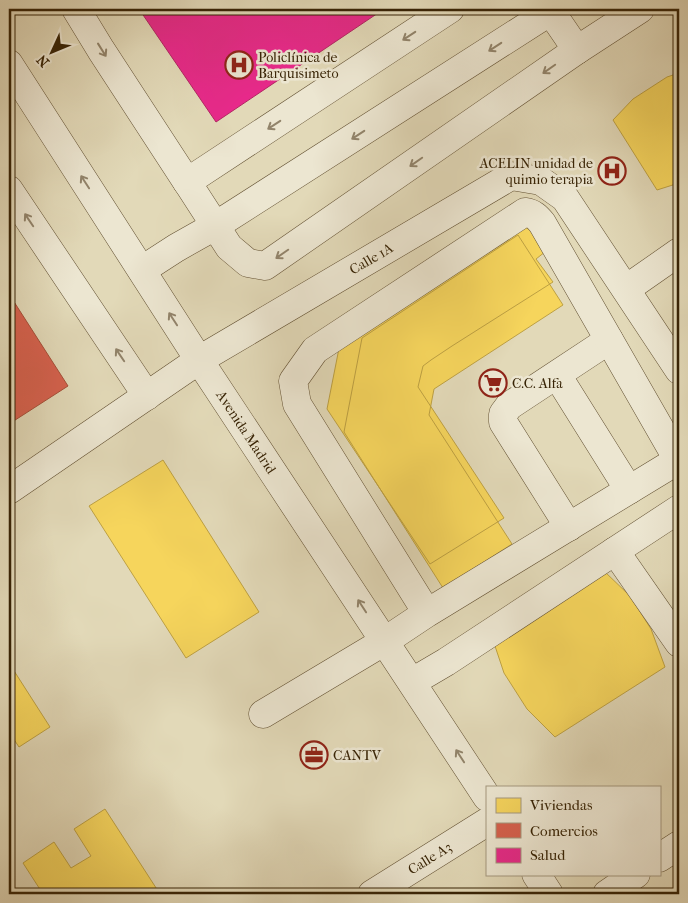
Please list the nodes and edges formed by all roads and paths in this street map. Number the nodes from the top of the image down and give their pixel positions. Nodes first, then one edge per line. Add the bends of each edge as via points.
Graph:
1 (76, 9) edge
2 (450, 9) edge
3 (640, 9) edge
4 (550, 10) edge
5 (577, 50) junction
6 (9, 64) edge
7 (187, 182) junction
8 (9, 190) edge
9 (215, 226) junction
10 (679, 252) edge
11 (142, 270) junction
12 (626, 288) junction
13 (609, 340) junction
14 (200, 360) junction
15 (679, 370) edge
16 (556, 375) junction
17 (147, 396) junction
18 (9, 490) edge
19 (629, 490) junction
20 (679, 509) edge
21 (569, 527) junction
22 (615, 551) junction
23 (427, 613) junction
24 (385, 641) junction
25 (679, 643) edge
26 (412, 682) junction
27 (263, 714) dead end
28 (486, 795) edge
29 (486, 823) edge
30 (679, 845) edge
31 (660, 857) edge
32 (537, 876) edge
33 (633, 876) edge
34 (372, 894) edge
35 (549, 894) edge
36 (607, 894) edge

1 -> 7 street
2 -> 7 street
3 - 5 street
4 - 5 street
4 -> 9 street
5 -> 9 street via 265,266 248,263 228,247
11 -> 6 street, Avenida Madrid
7 - 9 street
17 -> 8 street
9 - 11 street
10 - 12 street
14 -> 11 street, Avenida Madrid
12 - 14 street, Calle 1A via 565,198 541,181 511,176
12 - 15 street, Calle 1A
13 - 16 street
13 - 19 street via 674,453 670,465
13 - 23 street via 542,223 536,216 525,212 316,350 293,381 297,404
14 - 17 street, Calle 1A
24 -> 14 street, Avenida Madrid
16 - 19 street
16 - 21 street via 509,406 503,414 504,422
17 - 18 street, Calle 1A
19 - 21 street
20 - 22 street
21 - 23 street
22 - 25 street
22 - 26 street
23 - 24 street
24 - 26 street, Avenida Madrid
24 - 27 street
28 -> 26 street, Avenida Madrid
29 - 34 street, Calle A3
30 - 31 street
32 - 35 street
33 - 36 street

